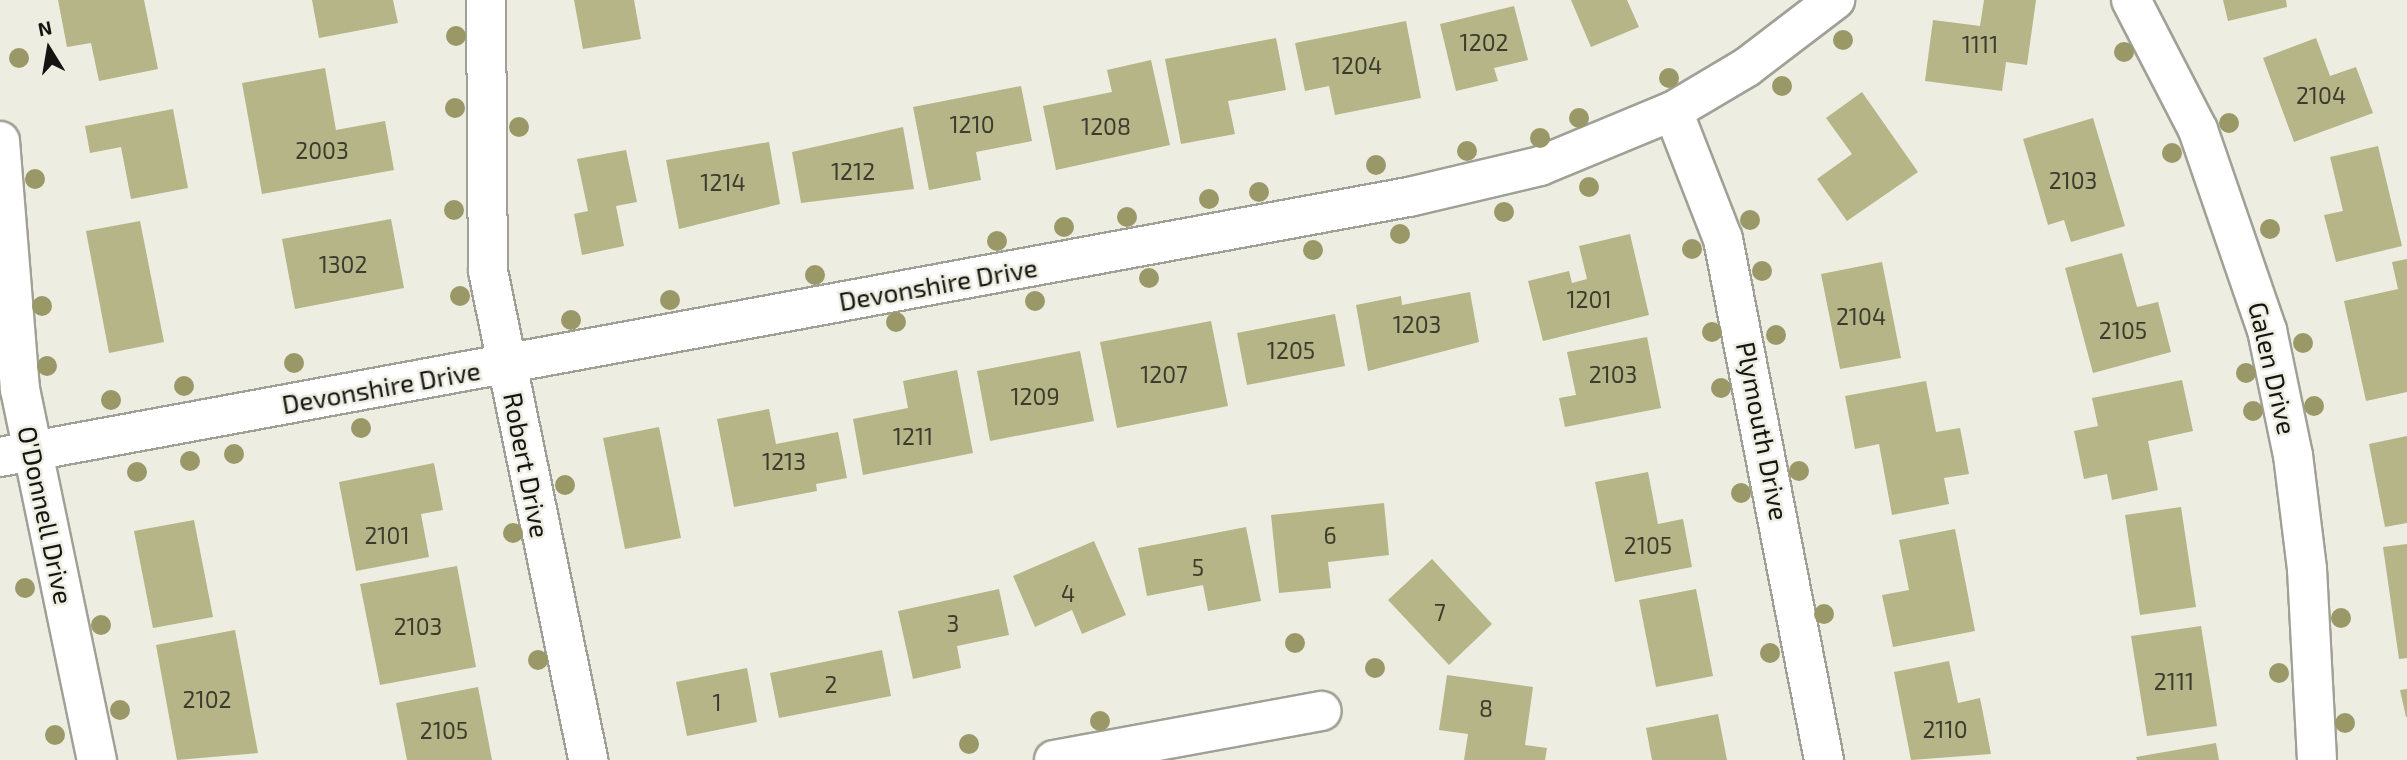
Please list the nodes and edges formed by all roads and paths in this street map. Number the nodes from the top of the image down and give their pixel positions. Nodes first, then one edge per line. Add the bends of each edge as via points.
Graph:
1 (486, 0) edge
2 (1835, 0) edge
3 (2131, 0) edge
4 (1673, 111) junction
5 (0, 141) edge
6 (506, 364) junction
7 (16, 454) edge
8 (1322, 711) dead end
9 (97, 760) edge
10 (588, 760) edge
11 (1054, 760) edge
12 (1824, 760) edge
13 (2317, 760) edge

1 - 6 street, Robert Drive via 483,223
2 - 4 street, Devonshire Drive via 1747,67
3 - 13 street, Galen Drive via 2198,130 2267,330 2293,455 2307,569
4 - 6 street, Devonshire Drive via 1541,166 1409,197
4 - 12 street, Plymouth Drive via 1723,239
5 - 7 street, O'Donnell Drive
6 - 7 street, Devonshire Drive
6 - 10 street, Robert Drive
7 - 9 street, O'Donnell Drive
8 - 11 street

